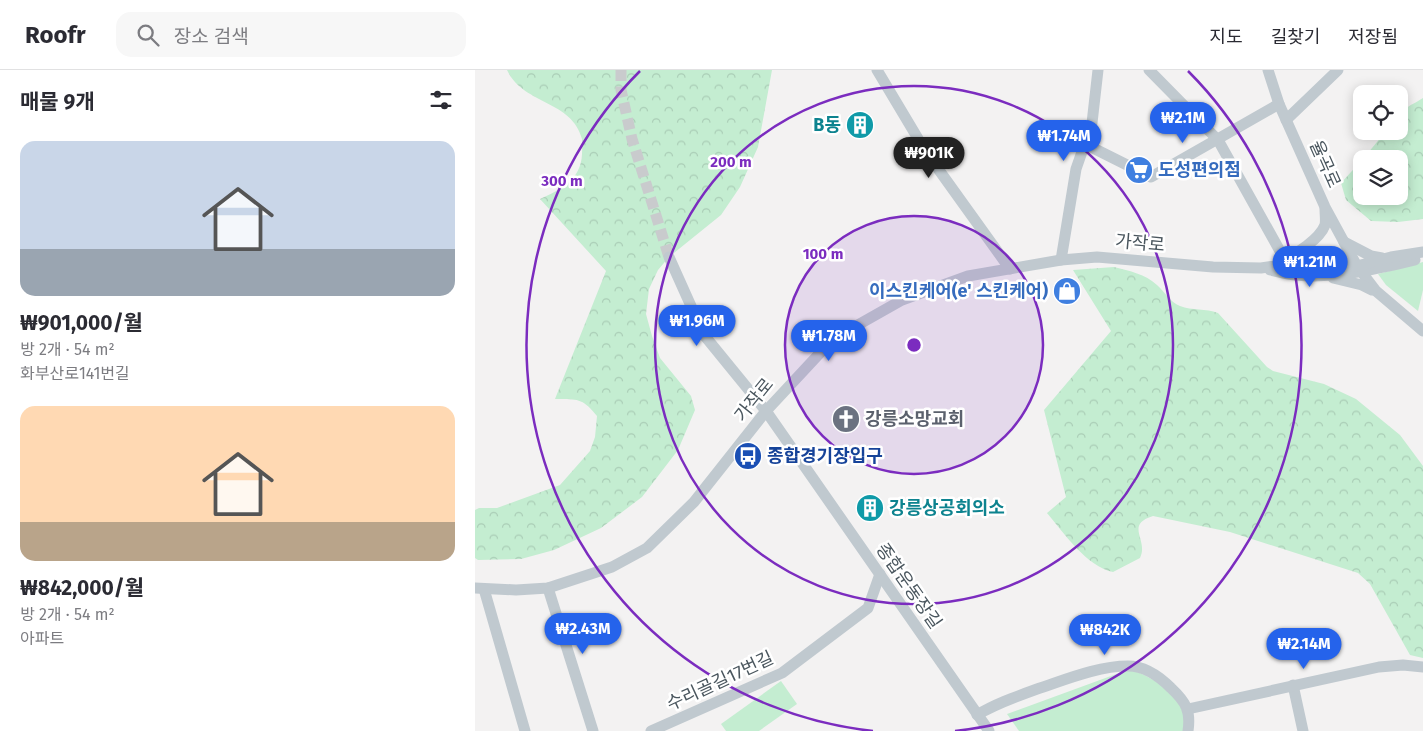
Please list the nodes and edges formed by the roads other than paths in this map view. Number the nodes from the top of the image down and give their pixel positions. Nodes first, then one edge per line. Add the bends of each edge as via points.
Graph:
1 (877, 70) edge
2 (1098, 70) edge
3 (1149, 70) edge
4 (1268, 70) edge
5 (1338, 70) edge
6 (1279, 104) junction
7 (1286, 120) junction
8 (1218, 140) junction
9 (1085, 144) junction
10 (1325, 207) junction
11 (1344, 242) junction
12 (1423, 252) edge
13 (669, 257) tunnel mouth
14 (1423, 258) edge
15 (1384, 259) junction
16 (1061, 260) junction
17 (1285, 260) junction
18 (1266, 267) junction
19 (1359, 268) junction
20 (1010, 269) junction
21 (1296, 275) junction
22 (1375, 292) junction
23 (1423, 330) edge
24 (766, 411) junction
25 (880, 574) junction
26 (479, 588) edge
27 (548, 588) junction
28 (1423, 667) edge
29 (1293, 685) junction
30 (1188, 709) junction
31 (977, 715) junction
32 (525, 731) edge
33 (593, 731) edge
34 (651, 731) edge
35 (989, 731) edge
36 (1188, 731) edge
37 (1303, 731) edge

1 - 20 street via 926,152
2 - 9 street via 1092,123
3 - 8 street
4 - 6 street, 율곡로
5 - 7 street
6 - 7 street, 율곡로
6 - 8 street
7 - 10 street, 율곡로
8 - 9 street via 1151,177
8 - 17 street
9 - 16 street via 1076,169
10 - 11 street, 율곡로
10 - 17 street via 1325,225 1320,232 1305,248
11 - 15 street
11 - 19 street, 율곡로
12 - 15 street, 가작로
13 - 24 street, 종합운동장길 via 704,335
14 - 19 street, 가작로
15 - 19 street, 가작로
16 - 18 street, 가작로 via 1097,257 1213,267
16 - 20 street, 가작로
17 - 18 street
18 - 19 street, 가작로 via 1289,264
18 - 21 street, 가작로
19 - 21 street, 가작로
19 - 22 street, 율곡로
20 - 24 street, 가작로 via 967,276 902,300 833,339
21 - 22 street via 1339,278
22 - 23 street, 율곡로
24 - 25 street, 종합운동장길
24 - 27 street, 가작로 via 694,502 647,548 612,567
25 - 31 street, 종합운동장길
25 - 34 street, 수리골길17번길 via 868,608 782,673
26 - 27 street, 가작로
26 - 32 street
27 - 33 street
28 - 29 street via 1379,667
29 - 30 street
29 - 37 street
30 - 31 street via 1175,691 1153,673 1128,666 1079,674 992,705
30 - 36 street
31 - 35 street, 종합운동장길

